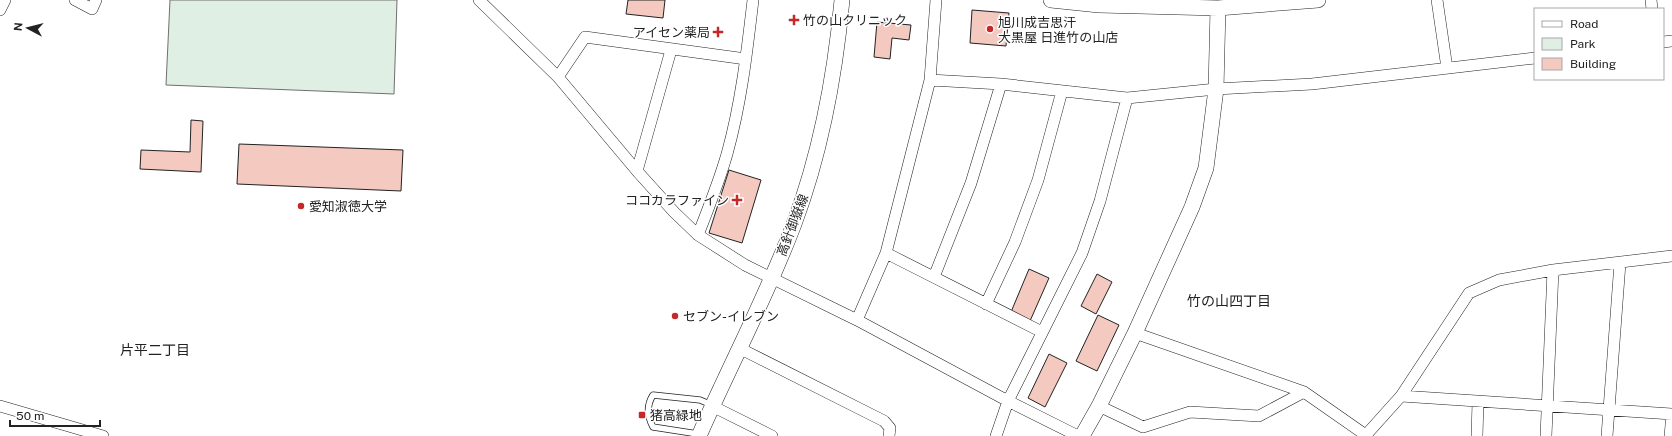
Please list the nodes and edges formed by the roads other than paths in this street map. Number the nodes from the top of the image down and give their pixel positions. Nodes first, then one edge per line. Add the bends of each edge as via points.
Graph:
1 (5, 0) edge
2 (75, 0) edge
3 (96, 0) edge
4 (479, 0) edge
5 (753, 0) edge
6 (842, 0) edge
7 (936, 0) edge
8 (1050, 0) edge
9 (1318, 0) edge
10 (1437, 0) edge
11 (1218, 8) junction
12 (0, 10) edge
13 (671, 50) junction
14 (1534, 58) edge
15 (746, 59) junction
16 (1447, 68) junction
17 (558, 77) junction
18 (930, 80) junction
19 (1001, 84) junction
20 (1216, 89) junction
21 (1062, 91) junction
22 (1127, 98) junction
23 (637, 171) junction
24 (698, 236) junction
25 (886, 252) junction
26 (1672, 256) edge
27 (1620, 263) junction
28 (1553, 270) junction
29 (772, 277) junction
30 (934, 277) junction
31 (986, 304) junction
32 (858, 320) junction
33 (1042, 332) junction
34 (1135, 333) junction
35 (739, 348) junction
36 (1304, 392) junction
37 (1401, 396) junction
38 (1008, 401) junction
39 (1478, 402) junction
40 (0, 406) edge
41 (712, 406) junction
42 (1099, 406) junction
43 (1548, 406) junction
44 (1609, 409) junction
45 (1672, 414) edge
46 (1143, 427) junction
47 (699, 435) edge
48 (1366, 435) edge
49 (103, 436) edge
50 (772, 436) edge
51 (889, 436) edge
52 (996, 436) edge
53 (1078, 436) edge
54 (1082, 436) edge
55 (1152, 436) edge
56 (1476, 436) edge
57 (1546, 436) edge
58 (1607, 436) edge
59 (1670, 436) edge

1 - 12 street
2 - 3 street via 92,8
4 - 17 street
5 - 15 street
6 - 29 street, 高針御嶽線 via 837,56 826,112 804,197
7 - 18 street
8 - 11 street via 1100,5
9 - 11 street
10 - 16 street
11 - 20 street
13 - 15 street
13 - 17 street via 585,38
13 - 23 street
14 - 16 street
15 - 24 street via 727,155
16 - 20 street via 1312,84
17 - 23 street
18 - 19 street
18 - 25 street
19 - 21 street
19 - 30 street via 971,183
20 - 22 street
20 - 34 street via 1206,168 1192,208
21 - 22 street
21 - 31 street via 1038,180 1015,242
22 - 33 street via 1100,201 1082,253
23 - 24 street
24 - 29 street
25 - 30 street
25 - 32 street
26 - 27 street
27 - 28 street
27 - 44 street
28 - 37 street via 1500,280 1469,294
28 - 43 street
29 - 32 street
29 - 35 street, 高針御嶽線
30 - 31 street
31 - 33 street
32 - 38 street
33 - 38 street
34 - 36 street
34 - 42 street
35 - 41 street, 高針御嶽線
35 - 51 street via 884,421 890,428
36 - 46 street via 1259,416 1190,412
36 - 48 street
37 - 39 street
37 - 48 street
38 - 52 street
38 - 53 street
39 - 43 street
39 - 56 street
40 - 49 street
41 - 47 street, 高針御嶽線
41 - 47 lane via 700,400 653,394 649,400 647,416 653,428
41 - 50 street
42 - 46 street
42 - 54 street
43 - 44 street
43 - 57 street
44 - 45 street
44 - 58 street
45 - 59 street
46 - 55 street

